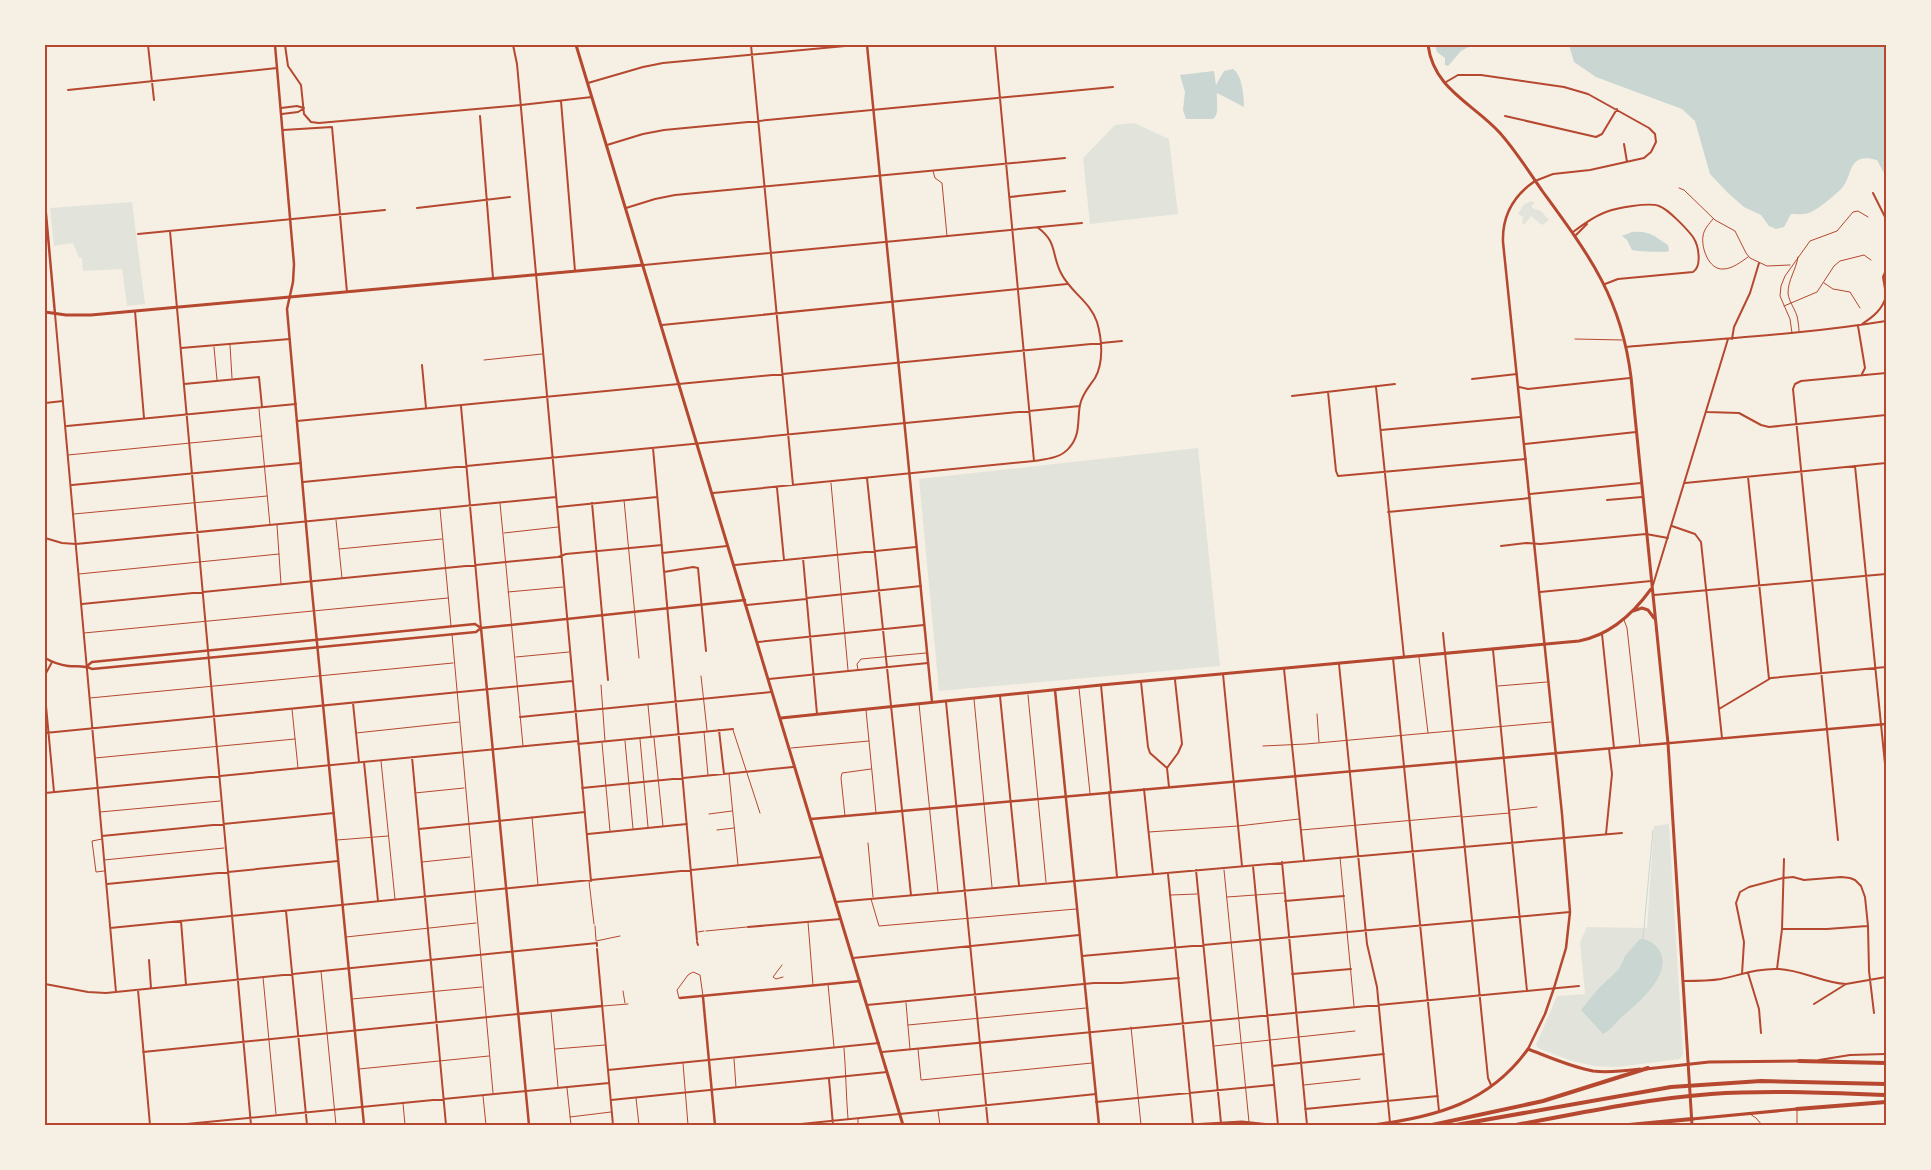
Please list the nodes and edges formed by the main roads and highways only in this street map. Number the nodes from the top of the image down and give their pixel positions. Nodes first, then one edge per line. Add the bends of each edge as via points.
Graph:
1 (576, 45) edge
2 (1428, 45) edge
3 (643, 265) junction
4 (45, 312) edge
5 (1651, 589) junction
6 (1632, 611) junction
7 (1654, 619) junction
8 (781, 718) junction
9 (1799, 1061) joint
10 (1886, 1063) edge
11 (1688, 1064) junction
12 (1648, 1068) junction
13 (1886, 1084) edge
14 (1886, 1095) edge
15 (1886, 1102) edge
16 (1797, 1109) joint
17 (1692, 1119) junction
18 (904, 1125) edge
19 (1192, 1125) edge
20 (1270, 1125) edge
21 (1373, 1125) edge
22 (1432, 1125) edge
23 (1456, 1125) edge
24 (1516, 1125) edge
25 (1629, 1125) edge
26 (1692, 1125) edge

1 - 3 main road
2 - 5 main road via 1444,84 1494,126 1573,234 1605,284 1618,315 1631,378
3 - 4 main road via 91,315
3 - 8 main road
5 - 6 main road
5 - 7 main road
6 - 7 main road via 1648,610
6 - 8 main road via 1602,634 1579,641
7 - 11 main road via 1668,743
8 - 18 main road
9 - 10 highway
9 - 11 main road
11 - 12 main road
11 - 17 main road
12 - 21 main road via 1593,1071 1528,1049 1492,1087 1464,1103 1439,1113
12 - 22 highway via 1530,1105
13 - 23 highway via 1769,1081 1671,1087
14 - 24 highway via 1709,1094
15 - 16 highway
16 - 17 main road
17 - 25 highway
17 - 26 main road
19 - 20 main road via 1250,1122

